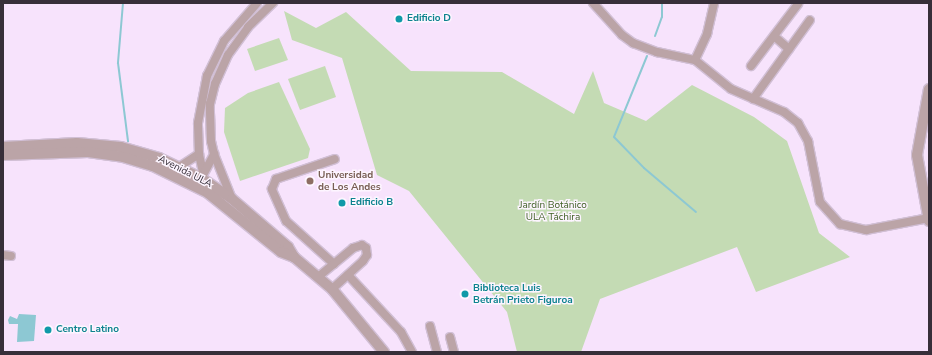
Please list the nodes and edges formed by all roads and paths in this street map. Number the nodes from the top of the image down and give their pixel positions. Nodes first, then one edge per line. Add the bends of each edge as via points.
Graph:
1 (257, 3) edge
2 (273, 3) edge
3 (593, 3) edge
4 (714, 3) edge
5 (798, 4) edge
6 (810, 20) dead end
7 (774, 36) junction
8 (789, 49) junction
9 (695, 60) junction
10 (751, 66) dead end
11 (929, 89) edge
12 (753, 99) junction
13 (924, 133) edge
14 (3, 147) edge
15 (199, 154) junction
16 (214, 154) junction
17 (3, 155) edge
18 (335, 159) dead end
19 (179, 167) junction
20 (201, 179) junction
21 (232, 199) junction
22 (929, 219) edge
23 (294, 257) junction
24 (334, 264) junction
25 (348, 275) junction
26 (318, 277) junction
27 (332, 289) junction
28 (430, 326) dead end
29 (450, 337) dead end
30 (384, 352) edge
31 (412, 352) edge
32 (437, 352) edge
33 (454, 352) edge

1 - 15 street via 224,41 207,76 200,104
2 - 16 street via 248,26 222,65 210,104
3 - 9 street via 622,35 633,43 657,52
4 - 9 street via 707,34
5 - 7 street
6 - 8 street
7 - 8 street
7 - 10 street
8 - 12 street
9 - 12 street via 731,89
11 - 13 street
12 - 22 street via 784,112 803,131 820,202 840,224 866,230
13 - 22 street via 917,155
14 - 19 street, Avenida ULA via 54,143 100,144 159,158
15 - 19 street
15 - 20 street
16 - 20 street
16 - 21 street
17 - 20 street, Avenida ULA via 102,153
18 - 24 street via 276,179 272,189 286,221
19 - 20 street, Avenida ULA
20 - 21 street, Avenida ULA
20 - 23 street, Avenida ULA via 228,207 281,252
21 - 23 street, Avenida ULA via 288,247
23 - 26 street, Avenida ULA
24 - 25 street via 358,246 366,248 367,255 363,261
24 - 26 street
25 - 27 street
25 - 31 street via 401,332
26 - 27 street, Avenida ULA
27 - 30 street, Avenida ULA
28 - 32 street
29 - 33 street

